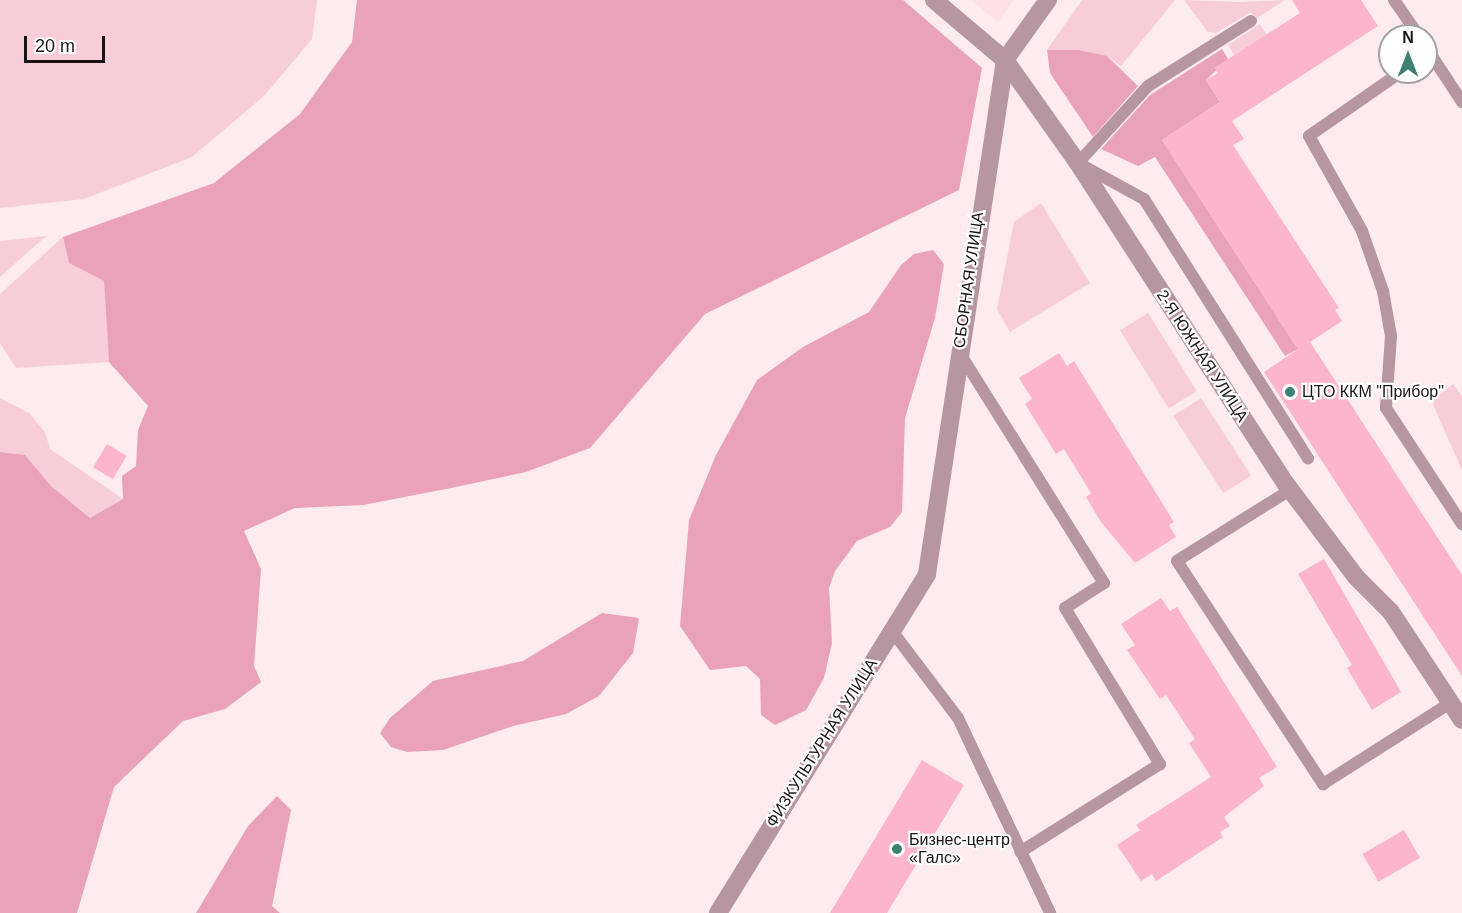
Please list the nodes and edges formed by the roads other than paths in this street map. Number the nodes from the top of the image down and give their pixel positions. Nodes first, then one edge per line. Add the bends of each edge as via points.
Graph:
1 (934, 0) edge
2 (1048, 0) edge
3 (1394, 0) edge
4 (1251, 21) dead end
5 (1411, 24) edge
6 (1005, 60) junction
7 (1438, 67) edge
8 (1384, 84) edge
9 (1462, 102) edge
10 (1078, 163) junction
11 (959, 352) junction
12 (1308, 458) dead end
13 (1290, 490) junction
14 (1462, 524) edge
15 (927, 574) joint
16 (892, 632) junction
17 (1450, 703) junction
18 (1462, 720) edge
19 (1020, 852) junction
20 (718, 913) edge
21 (1050, 913) edge

1 - 6 street, 2-Я ЮЖНАЯ УЛИЦА
2 - 6 street, СБОРНАЯ УЛИЦА
3 - 5 lane
4 - 10 lane via 1148,86
6 - 10 street, 2-Я ЮЖНАЯ УЛИЦА
6 - 11 street, СБОРНАЯ УЛИЦА
7 - 9 lane
8 - 14 lane via 1309,136 1362,231 1383,291 1391,336 1386,408
10 - 12 lane via 1144,199
10 - 13 street, 2-Я ЮЖНАЯ УЛИЦА
11 - 15 street, СБОРНАЯ УЛИЦА
11 - 19 lane via 1104,583 1065,608 1160,764
13 - 17 street, 2-Я ЮЖНАЯ УЛИЦА via 1356,577 1390,612
13 - 17 lane via 1177,561 1323,784
15 - 16 street, ФИЗКУЛЬТУРНАЯ УЛИЦА
16 - 19 lane via 958,718
16 - 20 street, ФИЗКУЛЬТУРНАЯ УЛИЦА
17 - 18 street, 2-Я ЮЖНАЯ УЛИЦА
19 - 21 lane

